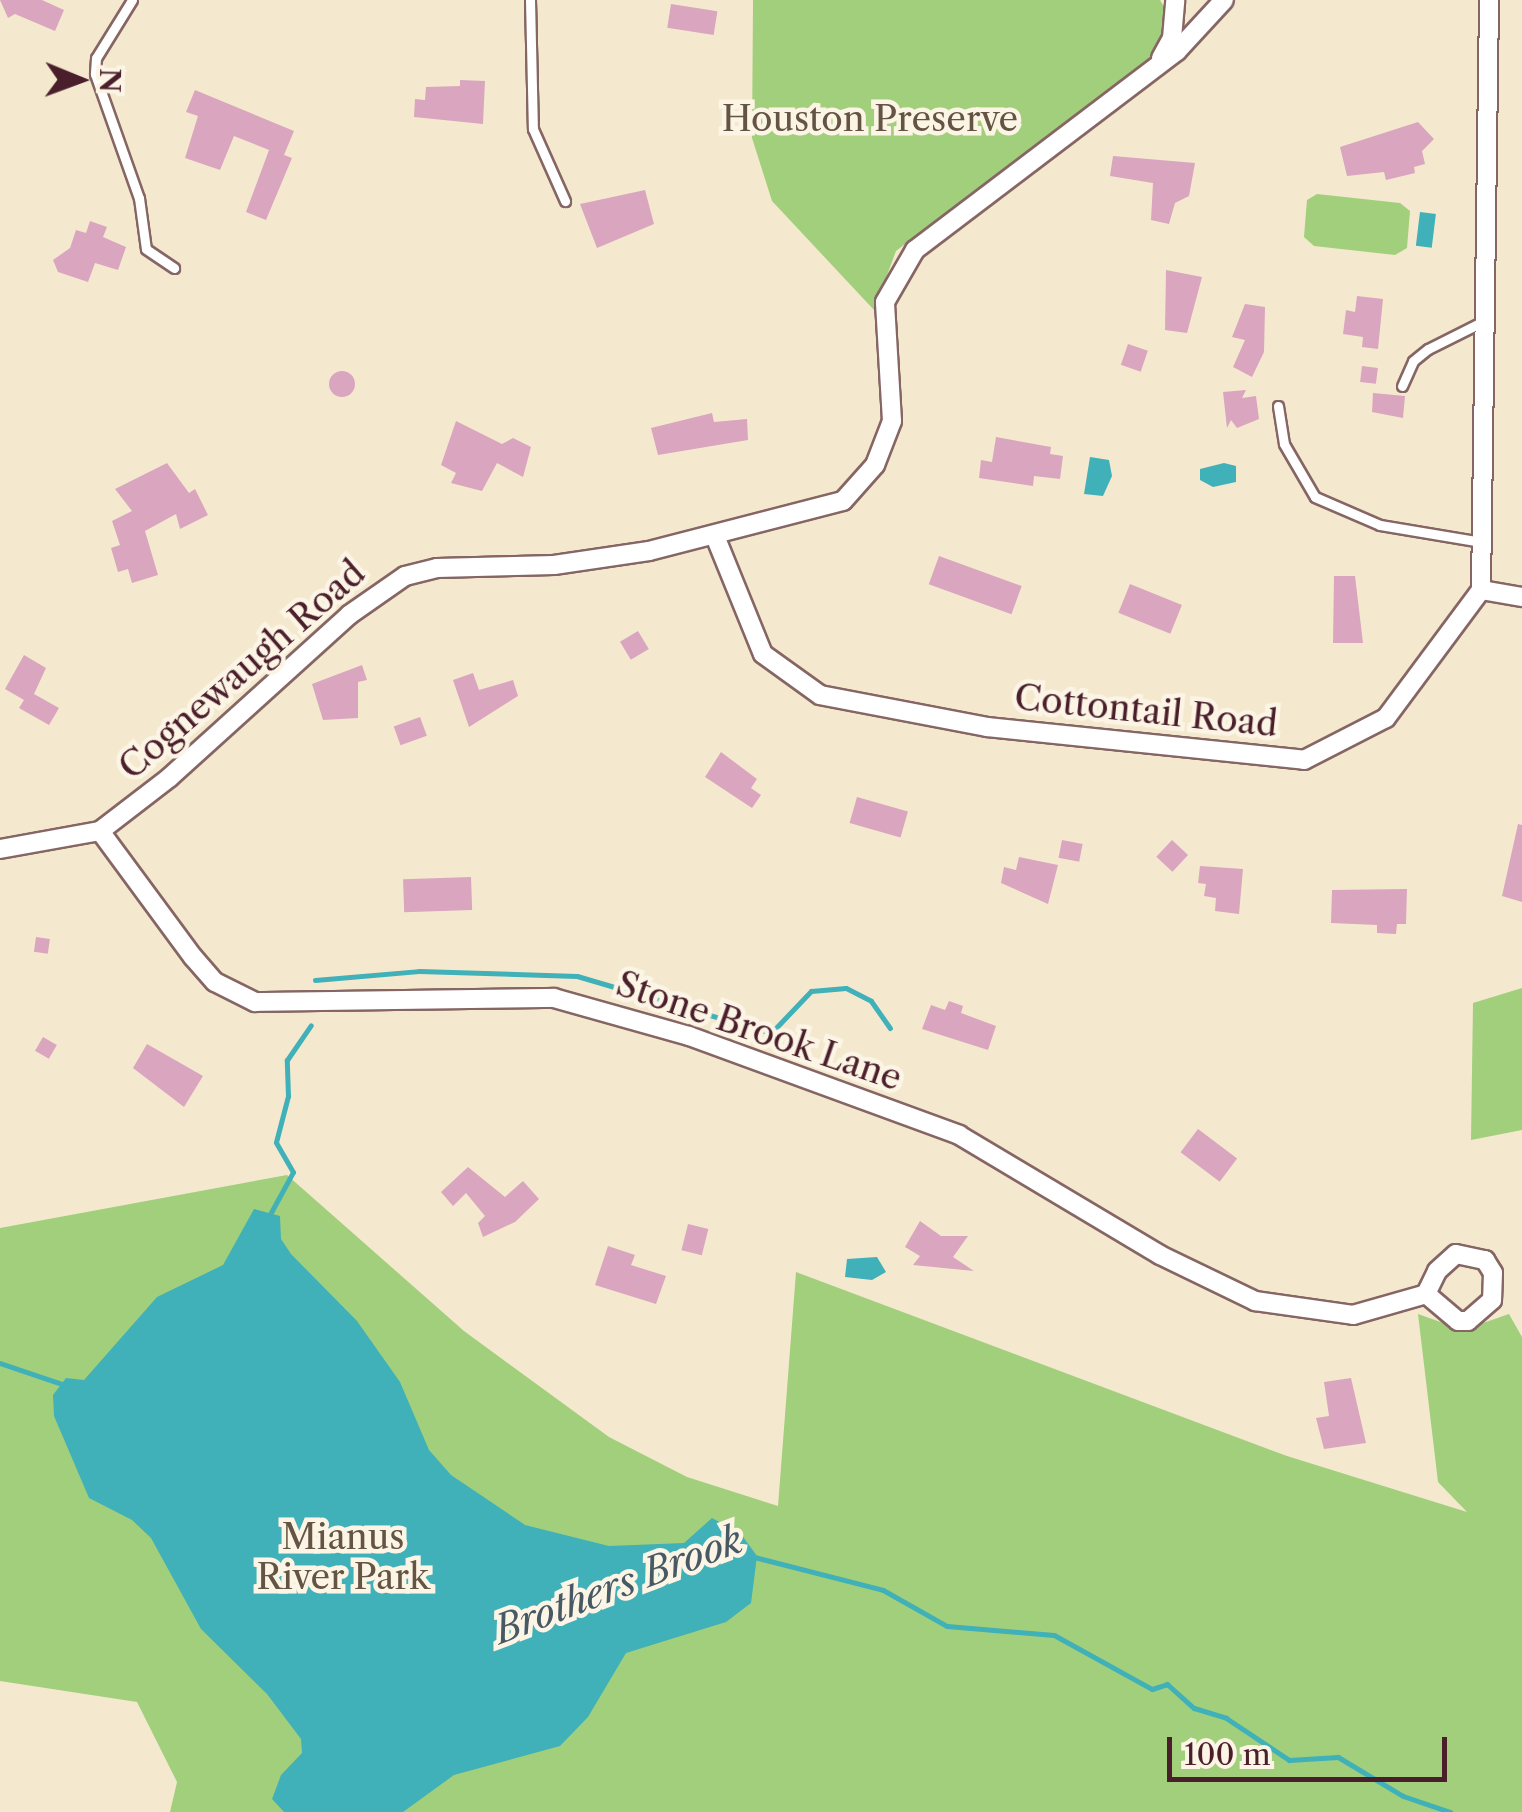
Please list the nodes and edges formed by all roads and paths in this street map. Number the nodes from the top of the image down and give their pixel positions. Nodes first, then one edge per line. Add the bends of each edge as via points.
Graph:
1 (132, 0) edge
2 (530, 0) edge
3 (1176, 0) edge
4 (1224, 0) edge
5 (1489, 0) edge
6 (1158, 63) junction
7 (565, 201) dead end
8 (174, 268) dead end
9 (1488, 320) junction
10 (1402, 386) dead end
11 (1278, 406) dead end
12 (715, 536) junction
13 (1482, 542) junction
14 (1482, 590) junction
15 (1522, 597) edge
16 (100, 832) junction
17 (0, 849) edge
18 (1426, 1294) dead end

1 - 8 lane via 96,58 95,74 139,198 146,248
2 - 7 lane via 533,129
3 - 6 street via 1172,38
4 - 6 street, Cognewaugh Road via 1203,28
5 - 9 street
6 - 12 street, Cognewaugh Road via 915,250 896,276 884,302 892,422 875,465 842,502
9 - 10 lane via 1428,349 1413,361
9 - 13 street
11 - 13 lane via 1284,444 1315,497 1380,525
12 - 14 street, Cottontail Road via 763,654 820,694 987,727 1246,756 1304,760 1386,718
12 - 16 street, Cognewaugh Road via 554,565 437,568 404,576 349,615 170,778
13 - 14 street
14 - 15 street
16 - 17 street, Cognewaugh Road
16 - 18 street, Stone Brook Lane via 193,958 215,982 255,1002 554,998 689,1036 959,1135 1160,1254 1255,1301 1353,1315

